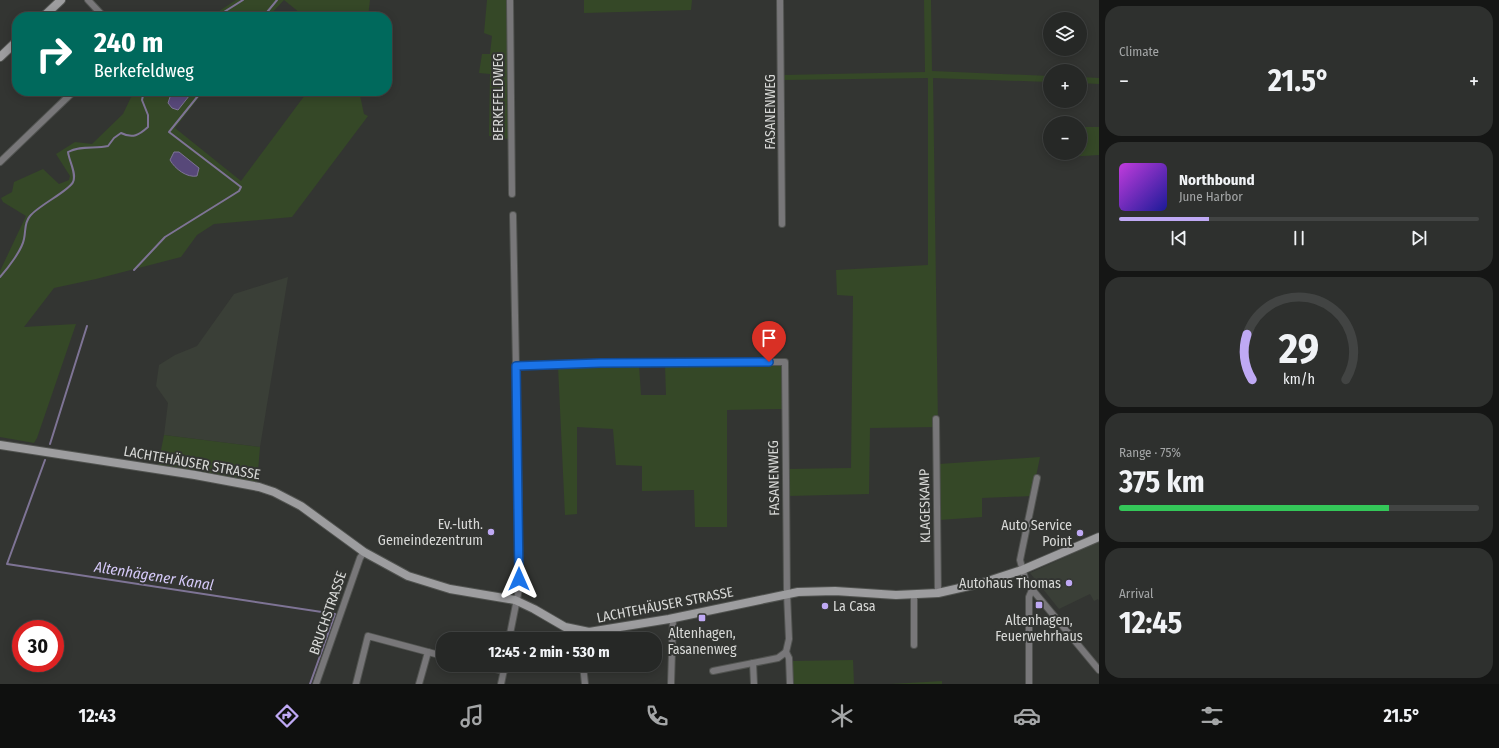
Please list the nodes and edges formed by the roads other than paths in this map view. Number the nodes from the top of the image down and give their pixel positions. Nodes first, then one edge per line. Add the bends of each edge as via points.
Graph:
1 (61, 0) edge
2 (88, 0) edge
3 (510, 0) edge
4 (780, 0) edge
5 (48, 12) edge
6 (99, 12) edge
7 (12, 46) edge
8 (0, 57) edge
9 (69, 96) edge
10 (0, 162) edge
11 (512, 194) dead end
12 (513, 215) dead end
13 (782, 224) dead end
14 (516, 366) junction
15 (936, 420) dead end
16 (0, 444) edge
17 (1038, 478) dead end
18 (1099, 537) edge
19 (364, 552) junction
20 (1022, 570) junction
21 (1032, 590) junction
22 (938, 593) junction
23 (787, 594) junction
24 (914, 594) junction
25 (515, 600) junction
26 (673, 618) junction
27 (510, 632) edge
28 (575, 632) edge
29 (594, 632) edge
30 (914, 645) dead end
31 (428, 652) junction
32 (786, 652) junction
33 (436, 654) edge
34 (754, 663) junction
35 (1099, 670) edge
36 (713, 671) dead end
37 (503, 672) edge
38 (584, 672) edge
39 (316, 684) edge
40 (356, 684) edge
41 (419, 684) edge
42 (501, 684) edge
43 (585, 684) edge
44 (671, 684) edge
45 (754, 684) edge
46 (790, 684) edge
47 (1030, 684) edge

1 - 5 street
2 - 6 street
3 - 11 street, BERKEFELDWEG
4 - 13 street, FASANENWEG
7 - 8 street
9 - 10 street
12 - 14 street
14 - 23 street, FASANENWEG via 785,362
14 - 25 street via 519,589
15 - 22 street, KLAGESKAMP
16 - 19 street, LACHTEHÄUSER STRASSE via 195,474 259,487 301,506
17 - 20 street via 1020,560
18 - 20 street, LACHTEHÄUSER STRASSE
19 - 25 street, LACHTEHÄUSER STRASSE via 418,580 450,589
19 - 39 street, BRUCHSTRASSE
20 - 21 street
20 - 22 street, LACHTEHÄUSER STRASSE
21 - 35 street
21 - 47 street via 1029,597
22 - 24 street, LACHTEHÄUSER STRASSE
23 - 24 street, LACHTEHÄUSER STRASSE via 835,591
23 - 26 street, LACHTEHÄUSER STRASSE
23 - 32 street, FASANENWEG via 789,639
24 - 30 street
25 - 27 street
25 - 28 street, LACHTEHÄUSER STRASSE
26 - 29 street, LACHTEHÄUSER STRASSE
26 - 44 street
31 - 33 street
31 - 40 street via 368,636
31 - 41 street
32 - 34 street via 778,658
32 - 46 street, FASANENWEG via 789,658
34 - 36 street
34 - 45 street
37 - 42 street
38 - 43 street

